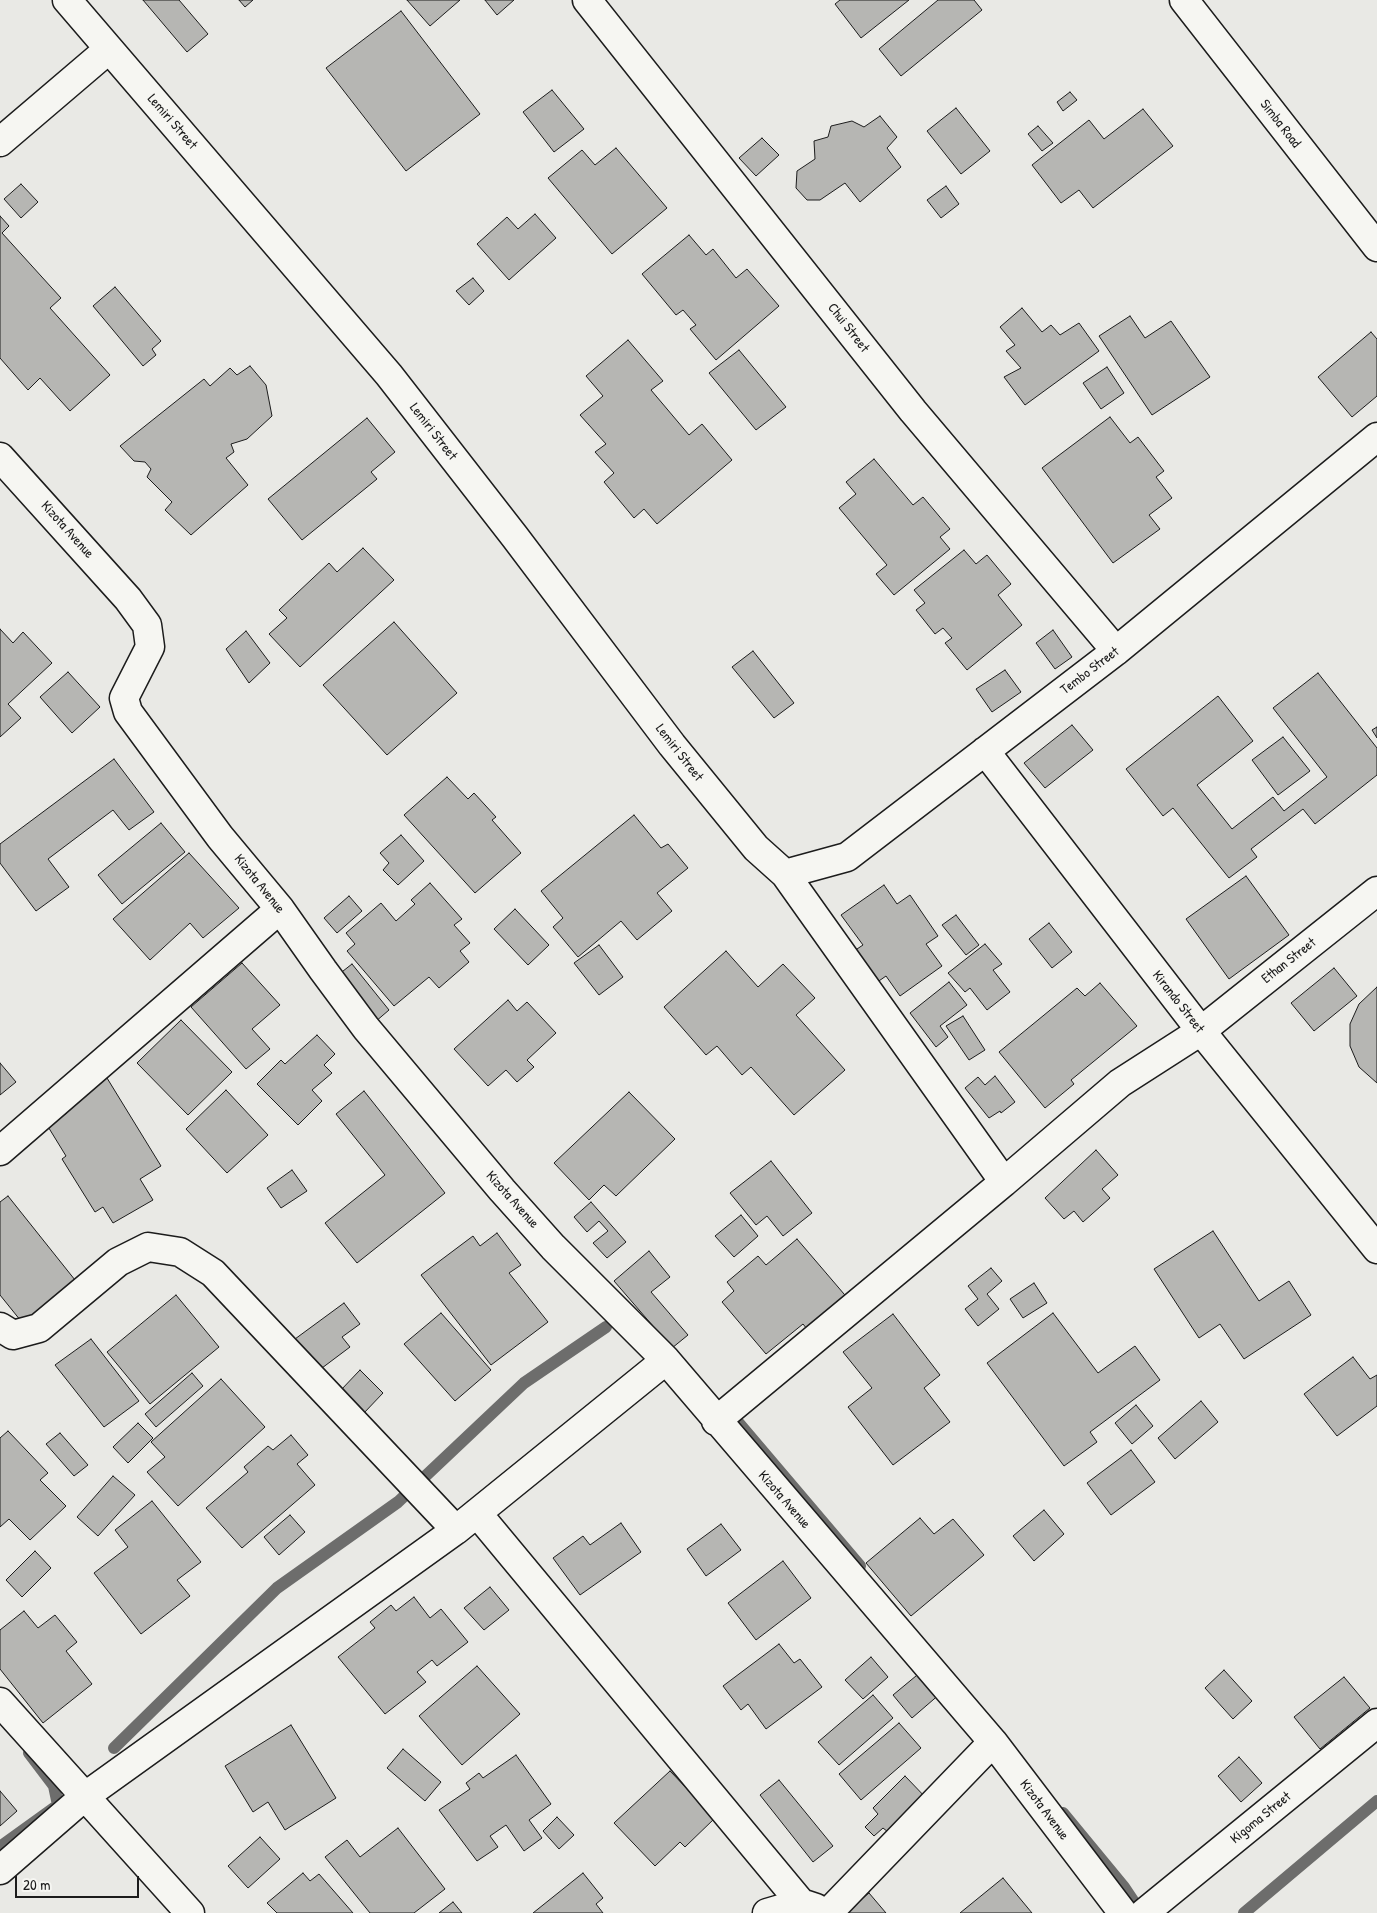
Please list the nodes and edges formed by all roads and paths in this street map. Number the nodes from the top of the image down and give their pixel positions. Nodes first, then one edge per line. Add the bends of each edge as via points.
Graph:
1 (67, 0) edge
2 (587, 0) edge
3 (1184, 0) edge
4 (109, 49) junction
5 (0, 142) edge
6 (1377, 247) edge
7 (1377, 438) edge
8 (0, 457) edge
9 (1116, 651) junction
10 (985, 751) junction
11 (785, 874) junction
12 (1377, 891) edge
13 (280, 909) junction
14 (1201, 1031) junction
15 (0, 1151) edge
16 (1004, 1182) junction
17 (1377, 1249) edge
18 (0, 1328) edge
19 (666, 1360) junction
20 (716, 1421) junction
21 (477, 1512) junction
22 (456, 1530) junction
23 (0, 1702) edge
24 (1377, 1723) edge
25 (993, 1742) junction
26 (84, 1797) junction
27 (0, 1870) edge
28 (801, 1902) junction
29 (190, 1913) edge
30 (767, 1913) edge
31 (829, 1913) edge
32 (1123, 1913) edge
33 (1144, 1913) edge

1 - 4 street, Lemiri Street
2 - 9 street, Chui Street via 913,411
3 - 6 street, Simba Road
4 - 5 street
4 - 11 street, Lemiri Street via 389,375 672,746 756,848
7 - 9 street, Tembo Street
8 - 13 street, Kizota Avenue via 128,599 147,626 150,647 124,698 128,712 220,837
9 - 10 street, Tembo Street
10 - 11 street, Tembo Street via 847,857
10 - 14 street, Kirando Street
11 - 16 street, Lemiri Street
12 - 14 street, Ethan Street
13 - 15 street
13 - 19 street, Kizota Avenue via 402,1073 502,1190 553,1247
14 - 16 street, Ethan Street via 1120,1083
14 - 17 street, Kirando Street
16 - 20 street, Ethan Street
18 - 22 street via 13,1335 39,1328 118,1262 148,1247 180,1252 213,1272
19 - 20 street, Kizota Avenue
19 - 21 street
20 - 25 street, Kizota Avenue
21 - 22 street
21 - 28 street
22 - 26 street
23 - 26 street
24 - 33 street, Kigoma Street
25 - 31 street
25 - 32 street, Kizota Avenue
26 - 27 street
26 - 29 street
28 - 30 street
28 - 31 street

